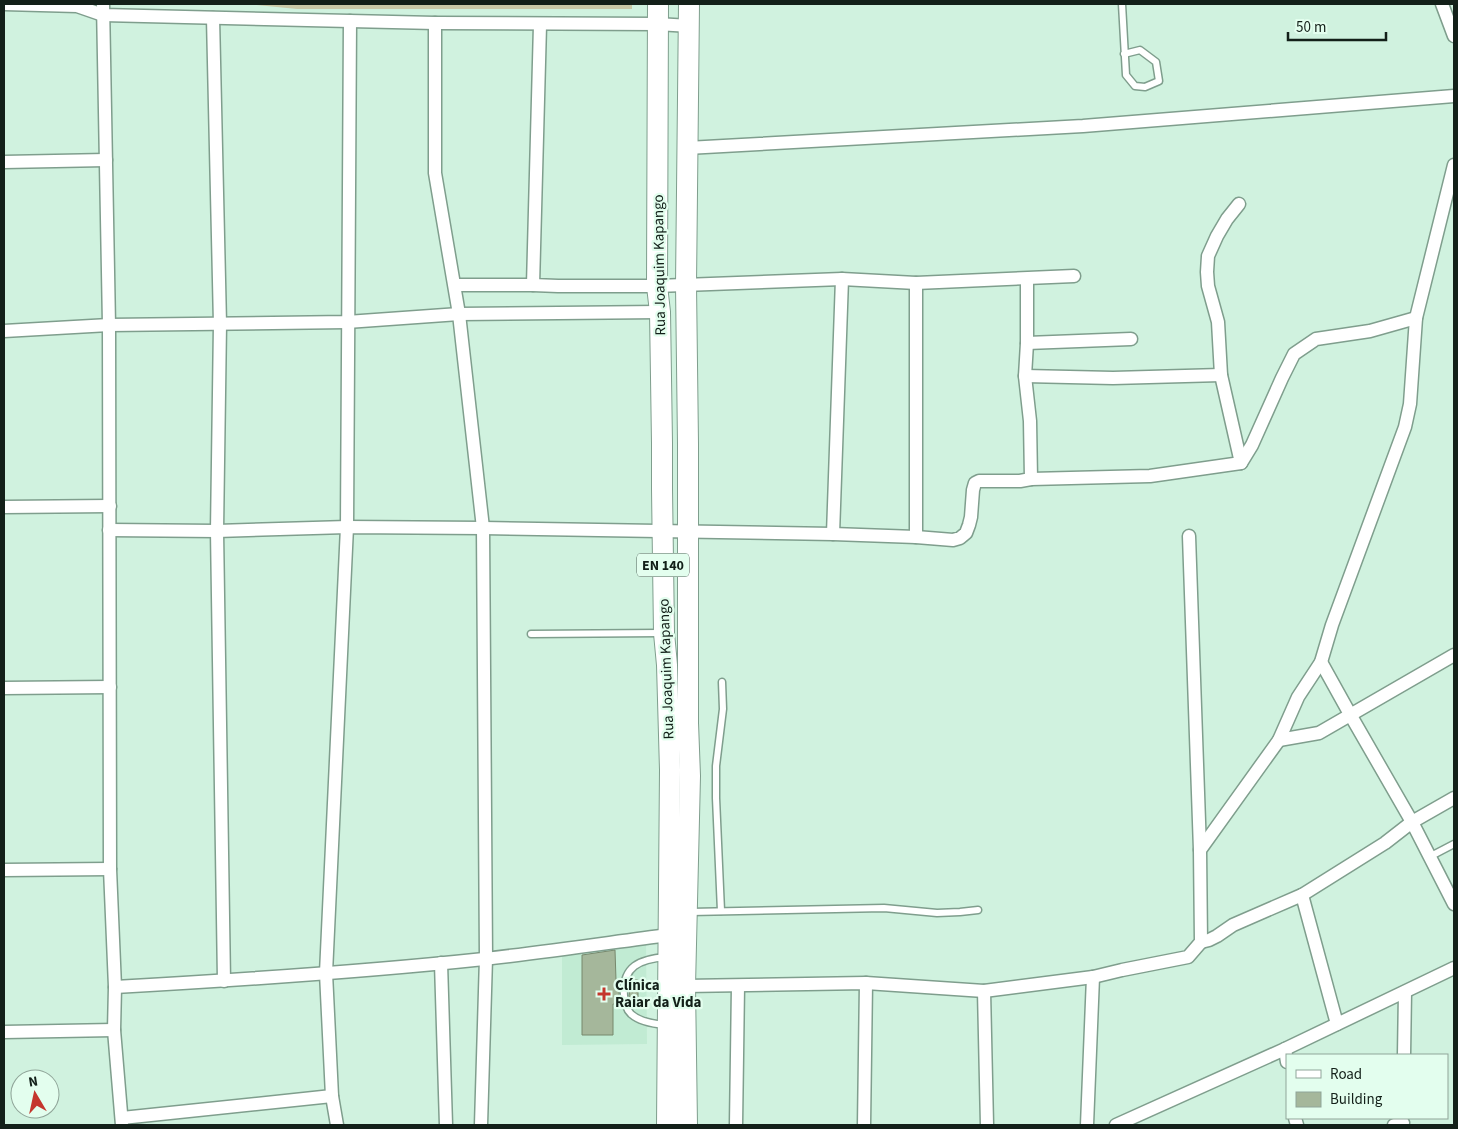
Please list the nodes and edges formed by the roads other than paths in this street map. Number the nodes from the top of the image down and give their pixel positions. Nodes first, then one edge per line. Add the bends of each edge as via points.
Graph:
1 (4, 4) edge
2 (658, 4) edge
3 (689, 4) edge
4 (1122, 4) edge
5 (1442, 4) edge
6 (103, 9) edge
7 (213, 18) junction
8 (350, 21) junction
9 (435, 23) junction
10 (657, 24) junction
11 (540, 25) junction
12 (690, 26) junction
13 (1454, 36) edge
14 (1124, 54) junction
15 (1454, 96) edge
16 (686, 148) junction
17 (106, 160) junction
18 (4, 162) edge
19 (1454, 165) edge
20 (1239, 204) dead end
21 (1074, 276) dead end
22 (842, 279) junction
23 (1027, 279) junction
24 (916, 283) junction
25 (455, 284) junction
26 (533, 285) junction
27 (686, 285) junction
28 (657, 286) junction
29 (660, 312) junction
30 (459, 314) junction
31 (1416, 318) junction
32 (347, 322) junction
33 (220, 324) junction
34 (109, 325) junction
35 (4, 331) edge
36 (1131, 338) dead end
37 (1027, 343) junction
38 (1221, 375) junction
39 (1025, 376) junction
40 (1241, 463) junction
41 (1031, 479) junction
42 (110, 506) junction
43 (4, 507) edge
44 (347, 527) junction
45 (483, 528) junction
46 (109, 530) junction
47 (217, 530) junction
48 (687, 531) junction
49 (663, 532) junction
50 (833, 534) junction
51 (1189, 536) dead end
52 (916, 537) junction
53 (664, 633) junction
54 (531, 634) dead end
55 (1454, 655) edge
56 (1321, 662) junction
57 (722, 682) dead end
58 (110, 687) junction
59 (4, 688) edge
60 (1350, 716) junction
61 (1279, 740) junction
62 (1454, 798) edge
63 (1412, 822) junction
64 (1454, 844) edge
65 (1200, 850) junction
66 (1431, 856) junction
67 (4, 870) edge
68 (110, 870) junction
69 (1302, 896) junction
70 (1454, 904) edge
71 (978, 910) dead end
72 (721, 911) junction
73 (686, 912) junction
74 (668, 935) junction
75 (1202, 942) junction
76 (667, 957) junction
77 (486, 958) junction
78 (442, 963) junction
79 (1454, 968) edge
80 (326, 973) junction
81 (1093, 978) junction
82 (224, 981) junction
83 (866, 983) junction
84 (685, 986) junction
85 (738, 986) junction
86 (116, 987) junction
87 (984, 991) junction
88 (1404, 992) junction
89 (1337, 1024) junction
90 (667, 1026) junction
91 (114, 1030) junction
92 (4, 1032) edge
93 (1285, 1049) junction
94 (1404, 1054) edge
95 (1286, 1056) edge
96 (332, 1096) junction
97 (122, 1122) edge
98 (337, 1125) edge
99 (446, 1125) edge
100 (481, 1125) edge
101 (667, 1125) edge
102 (687, 1125) edge
103 (736, 1125) edge
104 (864, 1125) edge
105 (987, 1125) edge
106 (1087, 1125) edge
107 (1116, 1125) edge

1 - 6 street
2 - 10 main road, Rua Joaquim Kapango / EN 140
3 - 12 main road, Rua Joaquim Kapango / EN 140
4 - 14 lane
5 - 13 street
6 - 7 street
6 - 17 street
7 - 8 street
7 - 33 street
8 - 9 street
8 - 32 street
9 - 11 street
9 - 25 street via 435,173
10 - 11 street
10 - 12 street
10 - 28 main road, Rua Joaquim Kapango / EN 140
11 - 26 street
12 - 16 main road, Rua Joaquim Kapango / EN 140
14 - 14 lane via 1126,75 1135,86 1145,87 1159,80 1156,62 1140,50
15 - 16 street via 1083,126
16 - 27 main road, Rua Joaquim Kapango / EN 140
17 - 18 street
17 - 34 street
19 - 31 street
20 - 38 street via 1227,219 1208,256 1208,286 1218,322
21 - 23 street
22 - 24 street
22 - 27 street
22 - 50 street
23 - 24 street
23 - 37 street
24 - 52 street
25 - 26 street
25 - 30 street
26 - 28 street
27 - 28 street
27 - 48 main road, Rua Joaquim Kapango / EN 140
28 - 29 main road, Rua Joaquim Kapango / EN 140
29 - 30 street
29 - 49 main road, Rua Joaquim Kapango / EN 140
30 - 32 street
30 - 45 street
31 - 40 street via 1370,331 1316,339 1294,354
31 - 56 street via 1410,404 1405,428
32 - 33 street
32 - 44 street
33 - 34 street
33 - 47 street
34 - 35 street
34 - 42 street
36 - 37 street
37 - 39 street
38 - 39 street
38 - 40 street
39 - 41 street
40 - 41 street via 1150,476
41 - 52 street via 979,481 973,490 972,517 966,533 953,540
42 - 43 street
42 - 46 street
44 - 45 street
44 - 47 street
44 - 80 street
45 - 49 street
45 - 77 street
46 - 47 street
46 - 58 street
47 - 82 street
48 - 49 street
48 - 50 street
48 - 73 main road, Rua Joaquim Kapango / EN 140 via 690,776
49 - 53 main road, Rua Joaquim Kapango / EN 140
50 - 52 street
51 - 65 street
53 - 54 lane
53 - 74 main road, Rua Joaquim Kapango / EN 140 via 670,770
55 - 60 street
56 - 60 street
56 - 61 street via 1298,697
57 - 72 lane via 716,766
58 - 59 street
58 - 68 street
60 - 61 street via 1319,734
60 - 63 street
61 - 65 street
62 - 63 street
63 - 66 street
63 - 69 street
64 - 66 lane
65 - 75 street
66 - 70 street
67 - 68 street
68 - 86 street
69 - 75 street
69 - 89 street
71 - 72 lane via 937,913 884,908
72 - 73 lane
73 - 84 main road, Rua Joaquim Kapango / EN 140
74 - 76 main road, Rua Joaquim Kapango / EN 140
74 - 77 street
75 - 81 street via 1188,958
76 - 90 main road, Rua Joaquim Kapango / EN 140
76 - 90 lane via 652,958 634,966 627,974 624,992 630,1013 649,1023
77 - 78 street
77 - 100 street
78 - 80 street
78 - 99 street
79 - 88 street
80 - 82 street
80 - 96 street
81 - 87 street
81 - 106 street
82 - 86 street
83 - 85 street
83 - 87 street
83 - 104 street
84 - 85 street
84 - 102 main road, Rua Joaquim Kapango / EN 140
85 - 103 street
86 - 91 street
87 - 105 street
88 - 89 street
88 - 94 street
89 - 93 street
90 - 101 main road, Rua Joaquim Kapango / EN 140
91 - 92 street
91 - 97 street
93 - 95 street
93 - 107 street
96 - 97 street
96 - 98 street

